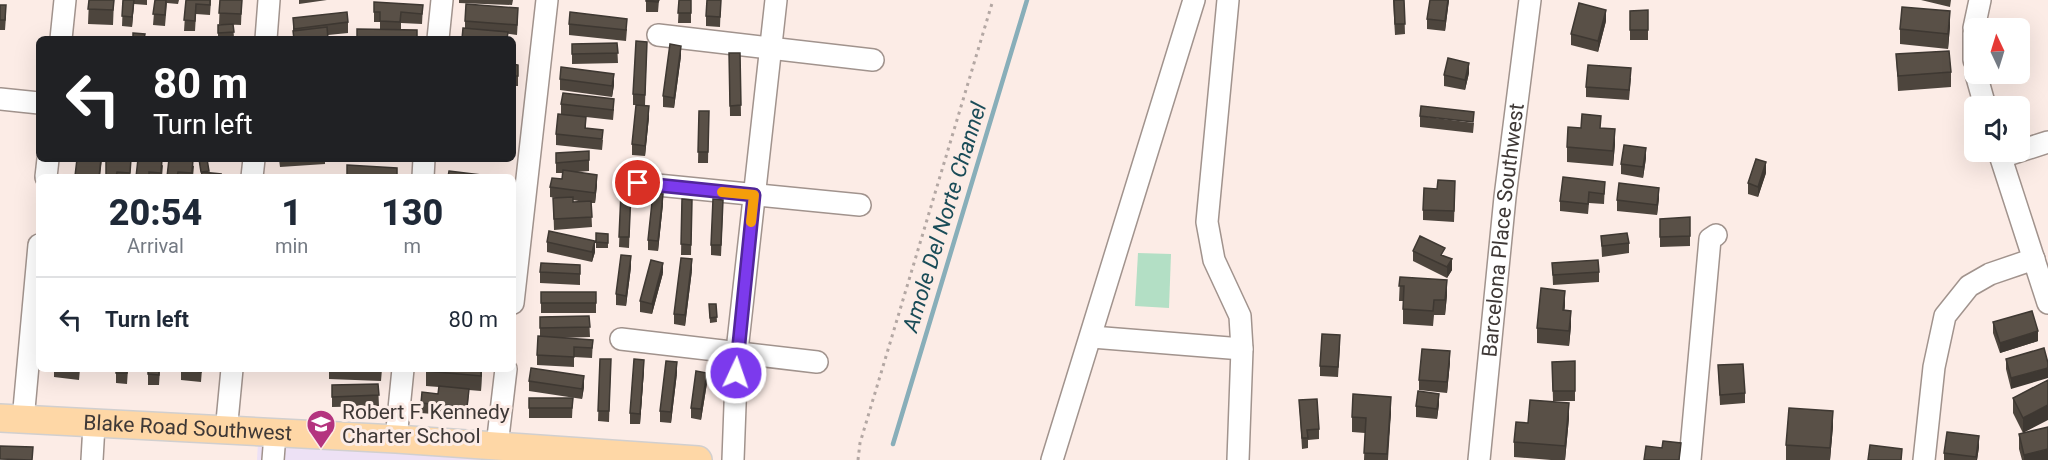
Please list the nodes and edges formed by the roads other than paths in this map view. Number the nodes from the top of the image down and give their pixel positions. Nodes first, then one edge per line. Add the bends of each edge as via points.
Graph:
1 (65, 0) edge
2 (269, 0) edge
3 (442, 0) edge
4 (547, 0) edge
5 (776, 0) edge
6 (1194, 0) edge
7 (1228, 0) edge
8 (1530, 0) edge
9 (1980, 0) edge
10 (1977, 18) edge
11 (658, 35) dead end
12 (61, 36) edge
13 (266, 36) edge
14 (438, 36) edge
15 (771, 49) junction
16 (873, 60) dead end
17 (0, 99) edge
18 (36, 103) edge
19 (2048, 142) edge
20 (2030, 146) edge
21 (2003, 162) edge
22 (638, 183) dead end
23 (754, 195) junction
24 (860, 205) dead end
25 (1716, 235) dead end
26 (2034, 259) junction
27 (516, 276) edge
28 (36, 294) edge
29 (2048, 303) edge
30 (1092, 337) junction
31 (621, 339) dead end
32 (1242, 349) junction
33 (737, 351) junction
34 (817, 362) dead end
35 (232, 372) edge
36 (403, 372) edge
37 (506, 372) edge
38 (11, 419) edge
39 (94, 425) junction
40 (226, 432) junction
41 (396, 439) junction
42 (497, 446) junction
43 (274, 447) edge
44 (531, 455) edge
45 (627, 458) edge
46 (92, 460) edge
47 (698, 460) edge
48 (734, 460) edge
49 (1052, 460) edge
50 (1238, 460) edge
51 (1479, 460) edge
52 (1690, 460) edge
53 (1924, 460) edge

1 - 12 street
2 - 13 street
3 - 14 street
4 - 27 street
5 - 15 street
6 - 30 street
7 - 32 street via 1207,222 1214,260 1240,316
8 - 51 street, Barcelona Place Southwest via 1505,197
9 - 10 street
11 - 15 street
15 - 16 street
15 - 23 street
17 - 18 street
19 - 20 street
21 - 26 street
22 - 23 street
23 - 24 street
23 - 33 street
25 - 52 street via 1710,239
26 - 29 street
26 - 53 street via 1989,274 1969,286 1945,316 1934,367
28 - 38 street
30 - 32 street
30 - 49 street
31 - 33 street
32 - 50 street
33 - 34 street
33 - 48 street
35 - 40 street
36 - 41 street
37 - 42 street
38 - 39 main road, Blake Road Southwest
39 - 40 main road, Blake Road Southwest
39 - 46 street
40 - 43 main road, Blake Road Southwest
41 - 42 main road, Blake Road Southwest
41 - 43 main road, Blake Road Southwest
42 - 44 main road, Blake Road Southwest
44 - 45 main road, Blake Road Southwest
45 - 47 main road, Blake Road Southwest

